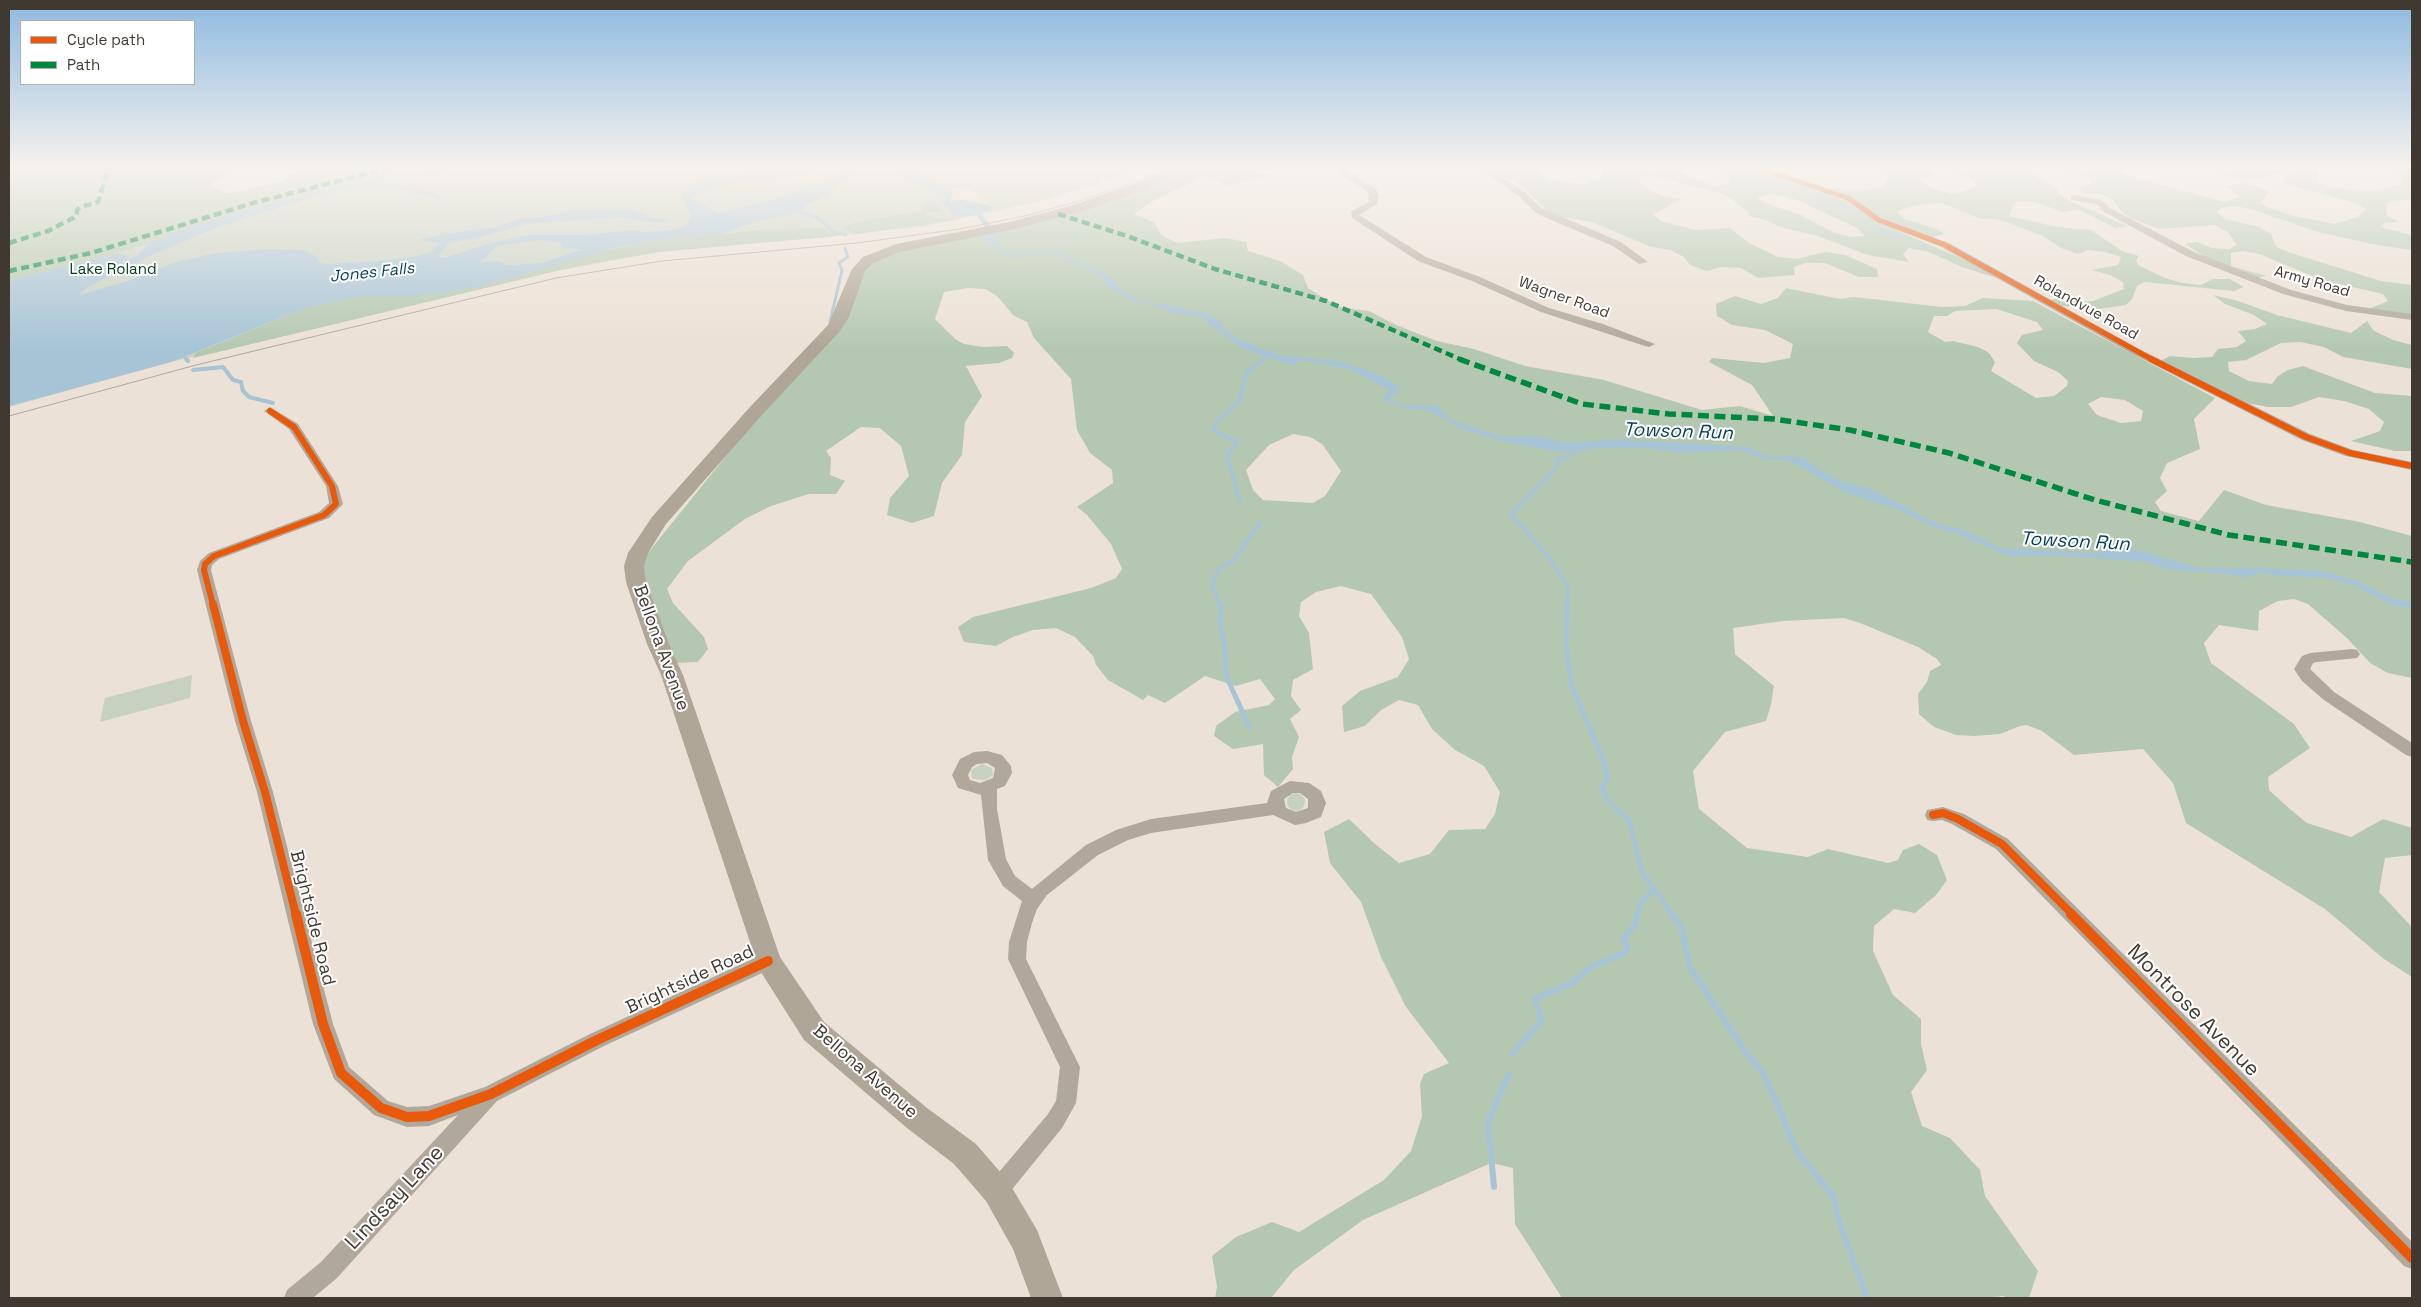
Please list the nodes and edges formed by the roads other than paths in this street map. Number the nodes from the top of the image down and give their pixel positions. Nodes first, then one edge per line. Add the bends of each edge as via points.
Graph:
1 (1005, 227) edge
2 (1372, 227) edge
3 (1577, 227) edge
4 (1897, 227) edge
5 (2139, 227) edge
6 (1642, 262) dead end
7 (2412, 317) edge
8 (1649, 344) dead end
9 (270, 410) dead end
10 (2412, 466) edge
11 (2352, 654) dead end
12 (2412, 752) edge
13 (989, 788) dead end
14 (1276, 808) dead end
15 (1933, 815) dead end
16 (1034, 900) junction
17 (768, 961) junction
18 (491, 1094) junction
19 (997, 1191) junction
20 (2412, 1258) edge
21 (295, 1298) edge
22 (1047, 1298) edge

1 - 17 main road, Bellona Avenue via 896,248 868,260 859,269 834,328 659,521 638,552 634,566 636,582 672,676
2 - 8 street, Wagner Road via 1422,259 1545,310
3 - 6 street via 1617,244
4 - 10 street, Rolandvue Road via 1945,245 2119,342 2306,437 2366,457
5 - 7 street, Army Road via 2190,254 2287,292 2346,308
9 - 18 street, Brightside Road via 294,427 332,486 336,504 324,515 214,556 205,564 204,570 265,792 322,1024 341,1074 381,1108 407,1118 429,1116
11 - 12 street via 2315,657 2308,660 2302,669 2329,696
13 - 16 street via 991,830 997,860 1009,881
14 - 16 street via 1151,826 1122,835 1092,850 1041,890
15 - 20 street, Montrose Avenue via 1942,813 1958,819 2002,844
16 - 19 street via 1022,923 1017,959 1070,1066 1070,1084 1066,1103 1055,1121
17 - 18 street, Brightside Road via 597,1040
17 - 19 main road, Bellona Avenue via 814,1031 965,1154
18 - 21 street, Lindsay Lane via 329,1270
19 - 22 main road, Bellona Avenue via 1026,1241

